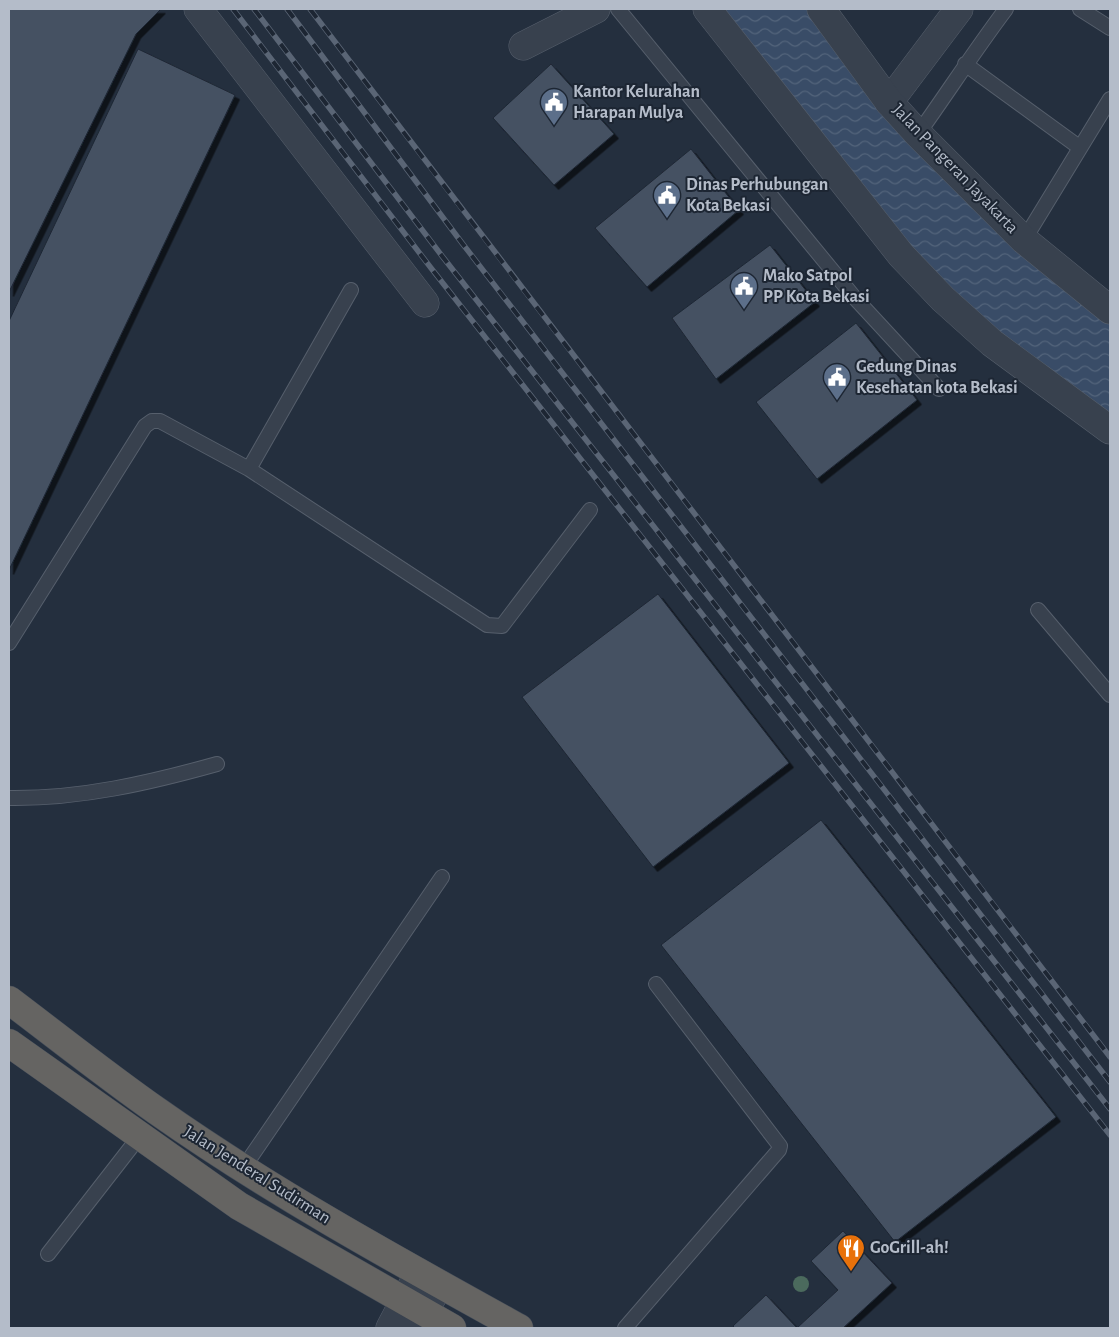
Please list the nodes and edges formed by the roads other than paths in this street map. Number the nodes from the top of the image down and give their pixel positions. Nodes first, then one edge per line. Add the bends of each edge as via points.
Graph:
1 (198, 9) edge
2 (596, 9) edge
3 (618, 9) edge
4 (708, 9) edge
5 (822, 9) edge
6 (959, 9) edge
7 (1006, 9) edge
8 (1080, 9) edge
9 (1110, 28) edge
10 (523, 46) dead end
11 (964, 64) junction
12 (1110, 99) edge
13 (889, 102) junction
14 (918, 134) junction
15 (1079, 147) junction
16 (1024, 240) junction
17 (351, 290) dead end
18 (425, 303) dead end
19 (1110, 310) edge
20 (939, 388) dead end
21 (1110, 430) edge
22 (249, 469) junction
23 (590, 510) dead end
24 (1038, 610) dead end
25 (9, 642) edge
26 (1110, 695) edge
27 (218, 764) dead end
28 (9, 798) edge
29 (442, 877) dead end
30 (656, 984) dead end
31 (9, 1000) edge
32 (9, 1043) edge
33 (139, 1137) junction
34 (244, 1167) junction
35 (48, 1254) dead end
36 (429, 1278) junction
37 (415, 1314) edge
38 (390, 1328) edge
39 (452, 1328) edge
40 (519, 1328) edge
41 (625, 1328) edge

1 - 18 street
2 - 10 street
3 - 20 lane via 854,297
4 - 21 street via 900,255 992,343
5 - 13 street, Jalan Pangeran Jayakarta
6 - 13 street
7 - 11 lane
8 - 9 lane
11 - 14 lane
11 - 15 lane
12 - 15 lane
13 - 14 street, Jalan Pangeran Jayakarta
14 - 16 street, Jalan Pangeran Jayakarta
15 - 16 lane
16 - 19 street, Jalan Pangeran Jayakarta
17 - 22 lane
22 - 23 lane via 487,626 494,627 502,626
22 - 25 lane via 160,421 145,426
24 - 26 lane
27 - 28 lane via 98,792
29 - 34 lane
30 - 41 lane via 780,1146
31 - 34 highway, Jalan Jenderal Sudirman via 158,1112
32 - 33 highway, Jalan Jenderal Sudirman
33 - 35 lane
33 - 37 highway, Jalan Jenderal Sudirman via 239,1206
34 - 36 highway, Jalan Jenderal Sudirman
36 - 37 street
36 - 40 highway, Jalan Jenderal Sudirman
37 - 38 street
37 - 39 highway, Jalan Jenderal Sudirman

